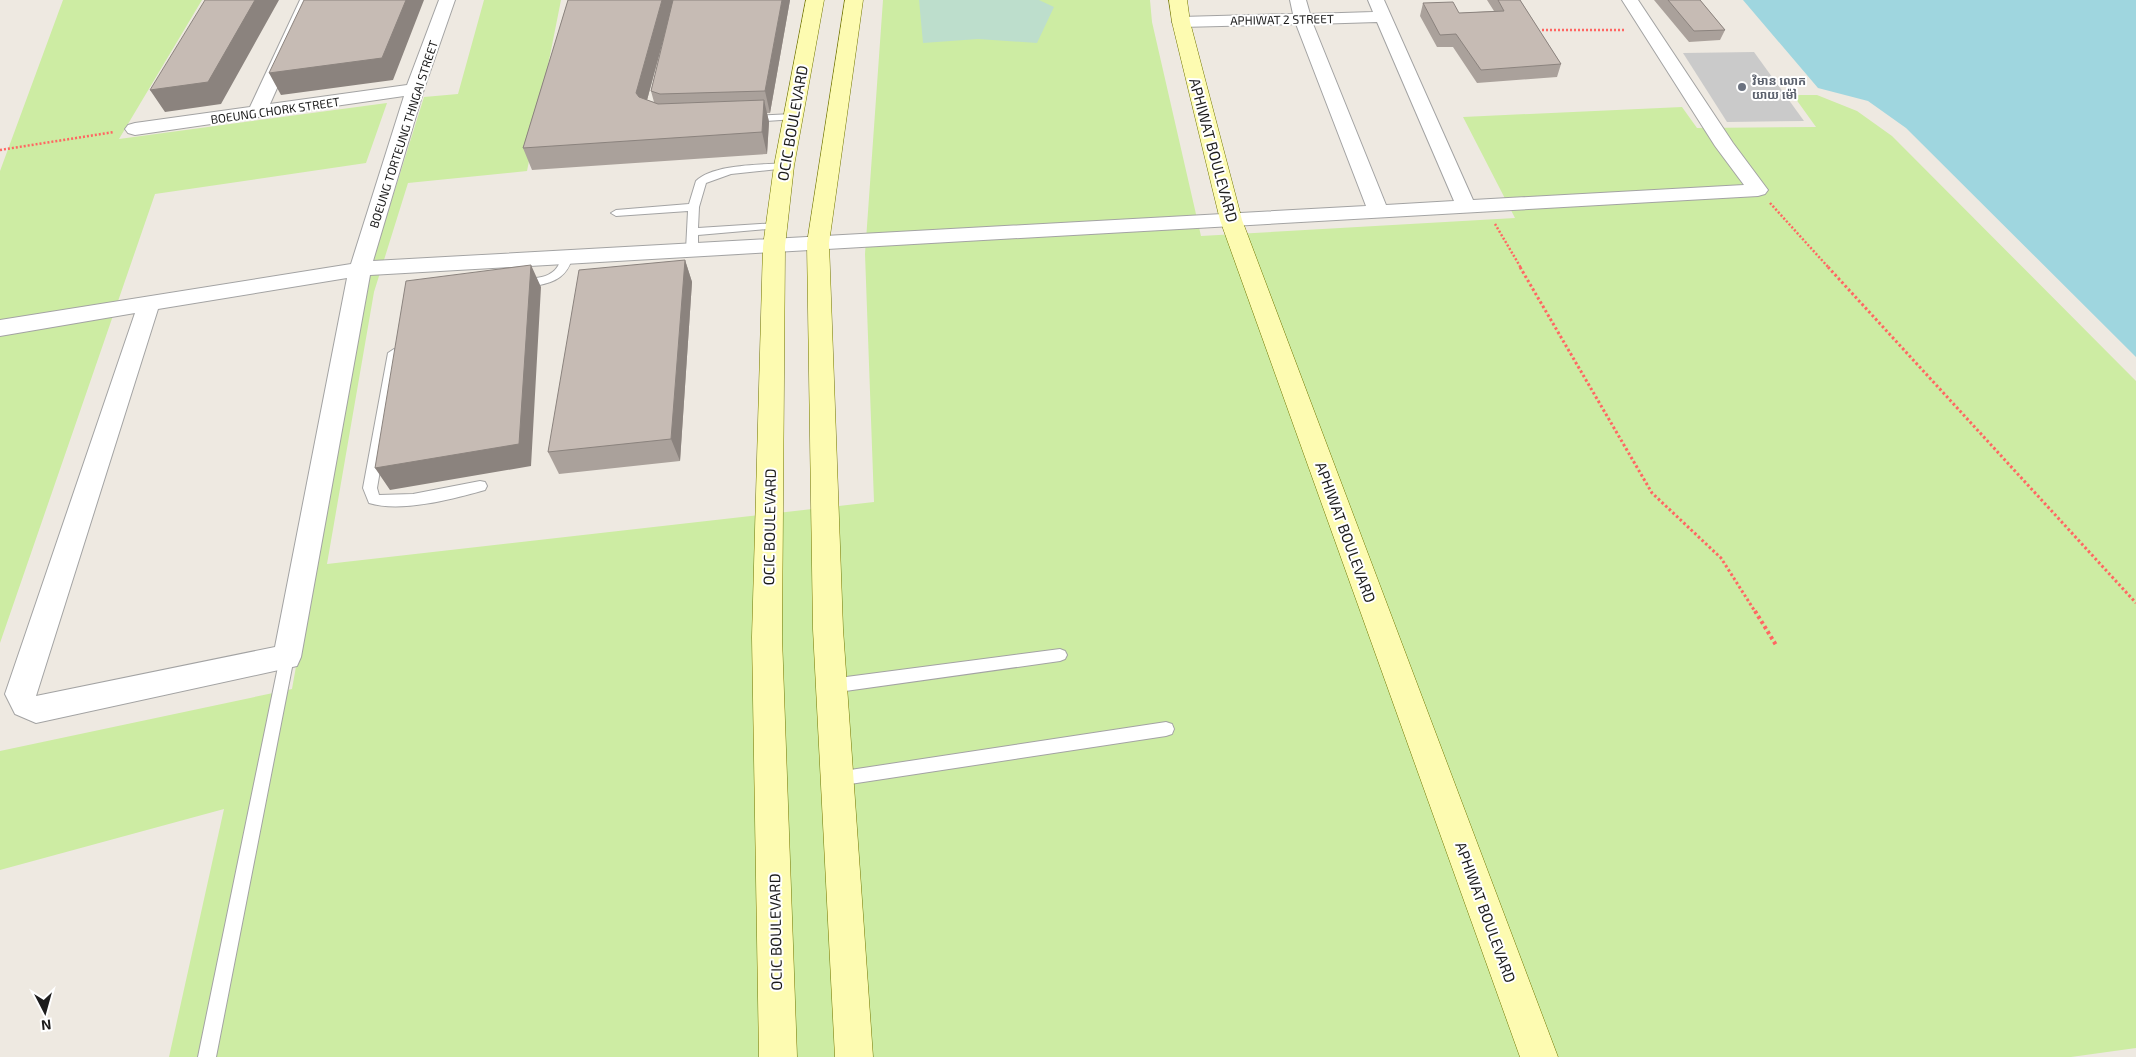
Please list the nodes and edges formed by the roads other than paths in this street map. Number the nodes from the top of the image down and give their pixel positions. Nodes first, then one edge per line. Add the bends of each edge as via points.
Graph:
1 (308, 0) edge
2 (448, 0) edge
3 (815, 0) edge
4 (854, 0) edge
5 (1298, 0) edge
6 (1630, 0) edge
7 (1379, 8) edge
8 (1179, 11) edge
9 (1303, 19) junction
10 (415, 89) junction
11 (257, 112) junction
12 (793, 117) junction
13 (738, 119) edge
14 (135, 130) road end
15 (784, 166) junction
16 (1466, 206) junction
17 (694, 207) junction
18 (1378, 211) junction
19 (616, 213) dead end
20 (1230, 220) junction
21 (775, 236) junction
22 (692, 241) junction
23 (818, 243) junction
24 (567, 257) junction
25 (360, 269) junction
26 (510, 285) edge
27 (149, 304) junction
28 (0, 328) edge
29 (396, 345) edge
30 (480, 486) dead end
31 (1060, 655) dead end
32 (287, 657) junction
33 (831, 686) junction
34 (1166, 729) dead end
35 (837, 779) junction
36 (207, 1057) edge
37 (778, 1057) edge
38 (854, 1057) edge
39 (1539, 1057) edge

1 - 11 street
2 - 10 street, BOEUNG TORTEUNG THNGAI STREET
3 - 12 street, OCIC BOULEVARD
4 - 23 street
5 - 9 street
6 - 16 street via 1725,146 1758,190
7 - 9 street, APHIWAT 2 STREET
7 - 16 street
8 - 9 street, APHIWAT 2 STREET
8 - 20 street, APHIWAT BOULEVARD
9 - 18 street
10 - 11 street, BOEUNG CHORK STREET
10 - 25 street, BOEUNG TORTEUNG THNGAI STREET
11 - 14 street, BOEUNG CHORK STREET
12 - 13 lane
12 - 15 street, OCIC BOULEVARD
15 - 17 lane via 711,175 701,181
15 - 21 street, OCIC BOULEVARD
16 - 18 street
17 - 19 lane
17 - 22 lane
18 - 20 street
20 - 23 street
20 - 39 street, APHIWAT BOULEVARD
21 - 22 street
21 - 23 street
21 - 37 street, OCIC BOULEVARD via 767,637
22 - 24 street
23 - 33 street
24 - 25 street
24 - 26 lane via 565,267 557,275 542,282
25 - 27 street
25 - 32 street, BOEUNG TORTEUNG THNGAI STREET
27 - 28 street
27 - 32 street via 20,694 25,705 36,710
29 - 30 lane via 370,488 374,499 402,501
31 - 33 lane
32 - 36 lane
33 - 35 street
34 - 35 lane
35 - 38 street

